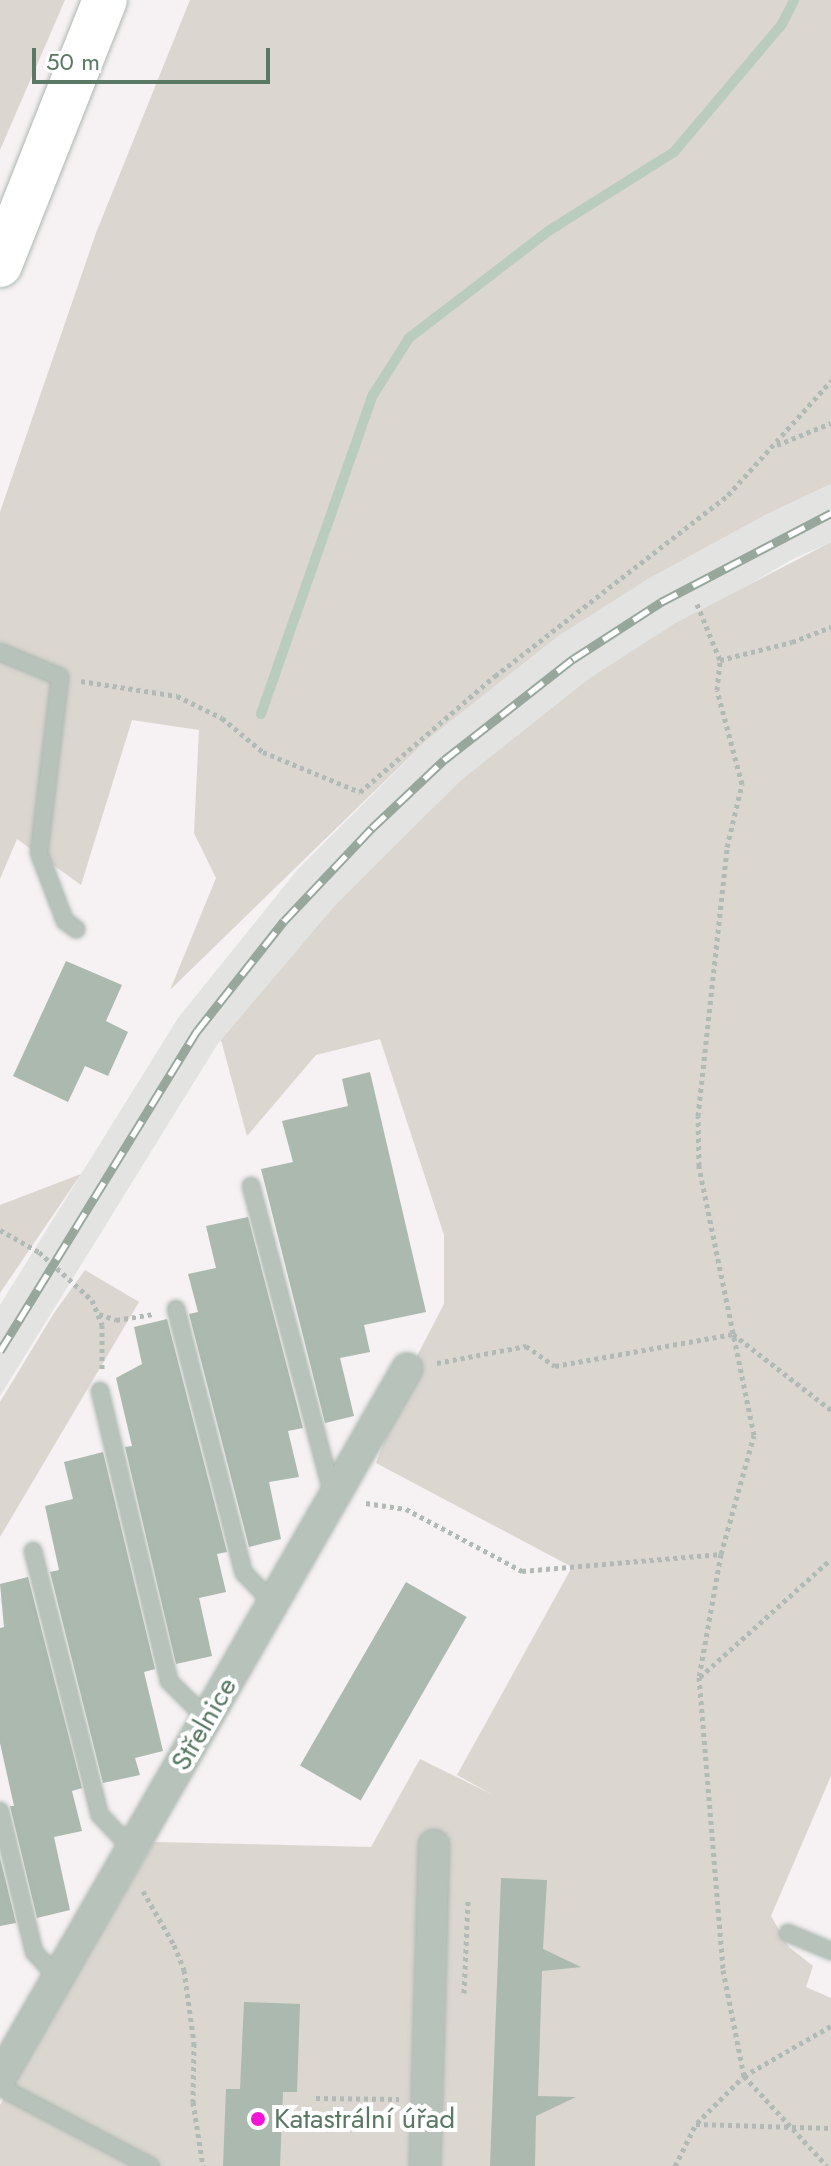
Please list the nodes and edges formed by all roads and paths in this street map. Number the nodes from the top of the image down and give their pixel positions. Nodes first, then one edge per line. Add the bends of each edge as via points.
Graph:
1 (105, 0) edge
2 (0, 265) edge
3 (831, 381) edge
4 (831, 423) edge
5 (775, 446) junction
6 (697, 604) dead end
7 (831, 627) edge
8 (0, 652) edge
9 (720, 660) junction
10 (60, 677) junction
11 (76, 929) dead end
12 (251, 1186) dead end
13 (0, 1230) edge
14 (176, 1309) joint
15 (98, 1314) junction
16 (733, 1334) junction
17 (407, 1369) joint
18 (100, 1391) joint
19 (831, 1410) edge
20 (333, 1499) junction
21 (33, 1551) dead end
22 (721, 1554) junction
23 (831, 1559) edge
24 (273, 1603) junction
25 (699, 1677) junction
26 (207, 1719) junction
27 (0, 1811) edge
28 (434, 1845) dead end
29 (133, 1850) junction
30 (788, 1933) dead end
31 (831, 1951) edge
32 (59, 1979) junction
33 (831, 2026) edge
34 (744, 2076) junction
35 (0, 2078) edge
36 (0, 2087) edge
37 (316, 2098) dead end
38 (428, 2100) junction
39 (696, 2124) junction
40 (791, 2127) junction
41 (831, 2128) edge
42 (150, 2166) edge
43 (203, 2166) edge
44 (425, 2166) edge
45 (675, 2166) edge
46 (827, 2166) edge

1 - 2 street
3 - 5 path
4 - 5 path
5 - 10 path via 728,495 495,676 360,792 263,752 222,718 177,696
6 - 9 path
7 - 9 path
8 - 10 lane
9 - 16 path via 717,690 742,784 727,847 698,1129 699,1166
10 - 11 lane via 39,853 65,921
12 - 20 lane
13 - 15 path via 73,1280
14 - 15 path via 116,1320
14 - 24 lane via 244,1573
15 - 18 path via 103,1337
16 - 17 path via 555,1366 526,1346
16 - 19 path
16 - 22 path via 754,1435
17 - 20 street, Střelnice
18 - 26 lane via 169,1681
20 - 22 path via 406,1509 522,1571
20 - 24 street, Střelnice
21 - 29 lane via 100,1815
22 - 25 path
23 - 25 path
24 - 26 street, Střelnice
25 - 34 path via 723,1970
26 - 29 street, Střelnice
27 - 32 lane via 34,1952
28 - 38 street
29 - 32 street, Střelnice
29 - 43 path via 149,1908 184,1970
30 - 31 lane
32 - 35 street, Střelnice
33 - 34 path
34 - 39 path
34 - 40 path
36 - 42 lane
37 - 38 path
38 - 44 street
39 - 40 path
39 - 45 path
40 - 41 path
40 - 46 path

